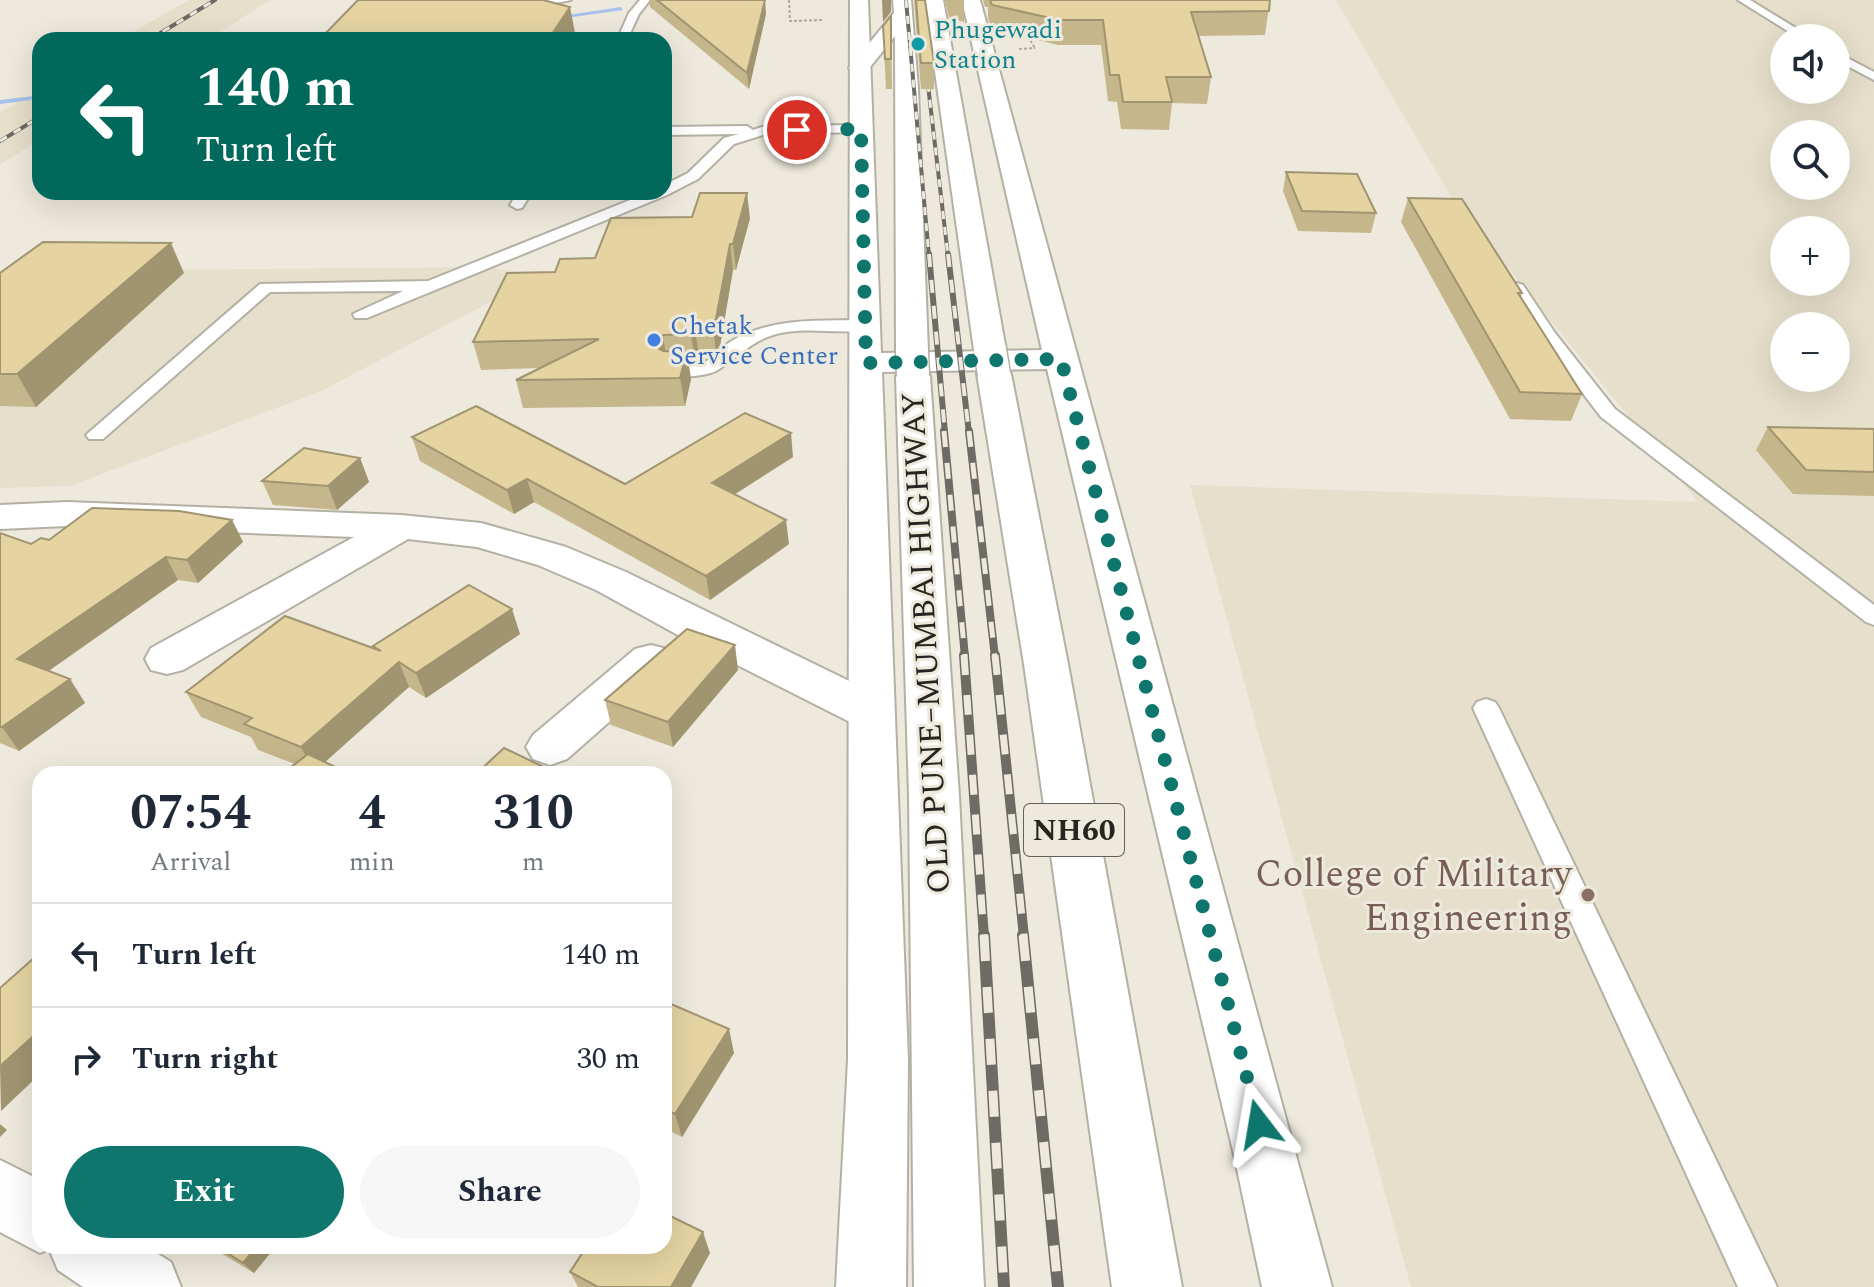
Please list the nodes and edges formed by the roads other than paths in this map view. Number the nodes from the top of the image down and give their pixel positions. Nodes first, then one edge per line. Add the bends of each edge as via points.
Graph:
1 (566, 0) edge
2 (645, 0) edge
3 (859, 0) edge
4 (1743, 0) edge
5 (967, 6) edge
6 (902, 7) edge
7 (508, 9) edge
8 (1783, 24) edge
9 (626, 32) edge
10 (1850, 63) edge
11 (859, 68) junction
12 (1874, 77) edge
13 (861, 129) junction
14 (765, 130) junction
15 (672, 131) edge
16 (672, 187) edge
17 (643, 200) edge
18 (430, 286) junction
19 (1517, 288) edge
20 (361, 314) dead end
21 (889, 354) junction
22 (1061, 359) junction
23 (666, 371) edge
24 (96, 435) dead end
25 (0, 517) edge
26 (401, 527) junction
27 (1874, 617) edge
28 (693, 625) junction
29 (167, 659) dead end
30 (1486, 708) dead end
31 (871, 712) junction
32 (550, 747) dead end
33 (0, 1193) edge
34 (32, 1214) edge
35 (94, 1254) edge
36 (146, 1287) edge
37 (871, 1287) edge
38 (949, 1287) edge
39 (1147, 1287) edge
40 (1297, 1287) edge
41 (1758, 1287) edge

1 - 7 lane
2 - 9 lane
3 - 11 main road
4 - 8 lane
5 - 22 main road
5 - 39 main road, NH60 via 992,362
6 - 11 main road
6 - 21 main road, OLD PUNE–MUMBAI HIGHWAY via 908,70 908,279
10 - 12 lane
11 - 13 main road
13 - 14 lane
13 - 21 main road
14 - 15 lane
14 - 16 lane via 729,141 693,176
17 - 18 lane
18 - 20 lane
18 - 24 lane via 266,287
19 - 27 lane via 1608,413
21 - 22 main road
21 - 23 lane via 795,326 736,346 708,368
21 - 31 main road
21 - 38 main road, OLD PUNE–MUMBAI HIGHWAY via 934,796
22 - 40 main road
25 - 26 main road via 67,514
26 - 28 main road via 481,535 552,556
26 - 29 main road
28 - 31 main road
28 - 32 main road
30 - 41 lane
31 - 37 main road via 878,1060
33 - 34 main road
35 - 36 main road

